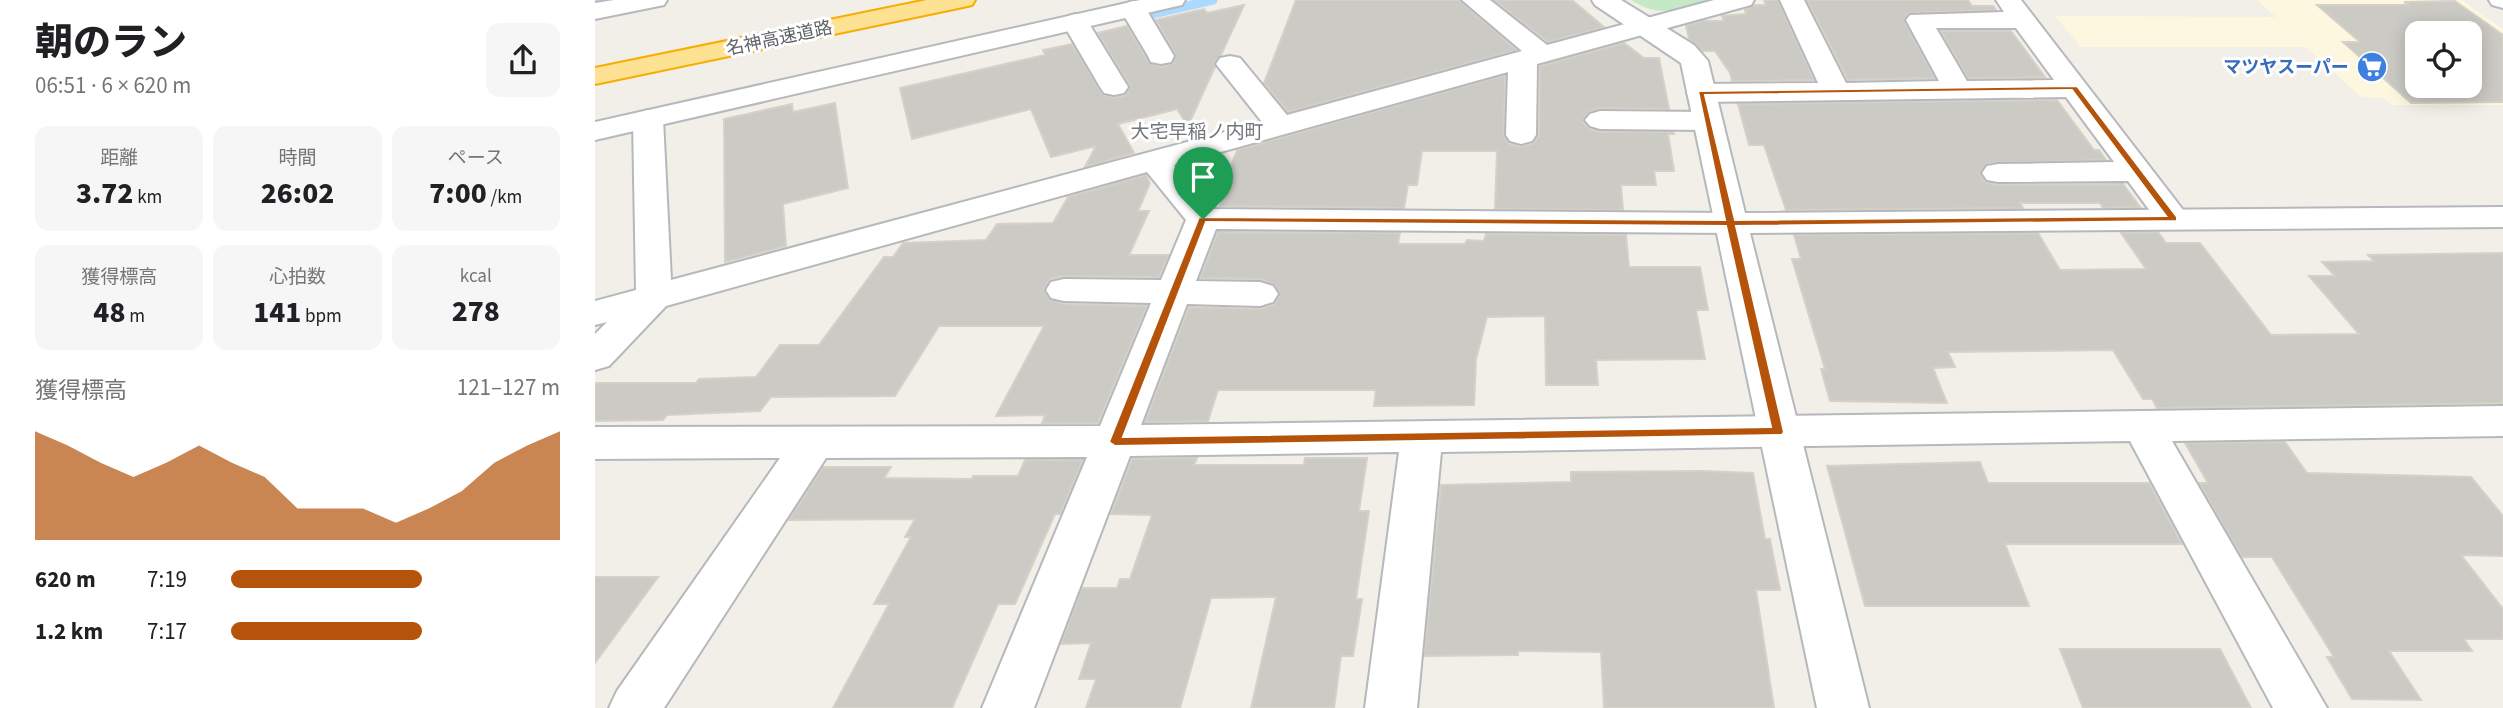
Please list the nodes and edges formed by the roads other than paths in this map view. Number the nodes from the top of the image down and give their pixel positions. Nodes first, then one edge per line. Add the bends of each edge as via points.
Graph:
1 (655, 0) edge
2 (876, 0) edge
3 (963, 0) edge
4 (1173, 0) edge
5 (1474, 0) edge
6 (1604, 0) edge
7 (1741, 0) edge
8 (1792, 0) edge
9 (1133, 9) junction
10 (1913, 10) edge
11 (2016, 10) edge
12 (595, 11) edge
13 (1075, 22) junction
14 (1642, 25) junction
15 (1161, 55) dead end
16 (595, 56) edge
17 (1533, 56) junction
18 (1230, 64) dead end
19 (595, 76) edge
20 (1114, 87) dead end
21 (2074, 88) junction
22 (1957, 89) junction
23 (1836, 91) junction
24 (1704, 107) junction
25 (648, 119) junction
26 (1600, 120) dead end
27 (1279, 124) junction
28 (595, 131) edge
29 (1521, 135) dead end
30 (1153, 159) junction
31 (2137, 171) junction
32 (1998, 173) dead end
33 (2503, 217) edge
34 (1203, 219) junction
35 (2173, 219) junction
36 (1731, 223) junction
37 (1064, 290) dead end
38 (1174, 292) junction
39 (1260, 294) dead end
40 (654, 296) junction
41 (595, 313) edge
42 (595, 357) edge
43 (2503, 421) edge
44 (2143, 427) junction
45 (1778, 432) junction
46 (1422, 437) junction
47 (814, 442) junction
48 (1115, 442) junction
49 (595, 443) edge
50 (635, 708) edge
51 (1008, 708) edge
52 (1391, 708) edge
53 (1843, 708) edge
54 (2301, 708) edge

1 - 12 street
2 - 16 highway, 名神高速道路
3 - 19 highway, 名神高速道路
4 - 9 street
5 - 17 street
6 - 14 street
7 - 14 street
8 - 23 street
9 - 13 street
9 - 15 street
10 - 11 street
10 - 22 street
11 - 21 street
13 - 20 street
13 - 25 street
14 - 17 street
14 - 24 street via 1694,61
17 - 27 street
17 - 29 street via 1522,72
18 - 27 street
21 - 22 street
21 - 31 street
22 - 23 street
23 - 24 street
24 - 26 street
24 - 36 street
25 - 28 street
25 - 40 street
27 - 30 street
30 - 34 street
30 - 40 street
31 - 32 street
31 - 35 street
33 - 35 street
34 - 36 street
34 - 38 street
35 - 36 street
36 - 45 street
37 - 38 street
38 - 39 street
38 - 48 street
40 - 41 street
40 - 42 street
43 - 44 street
44 - 45 street
44 - 54 street
45 - 46 street
45 - 53 street
46 - 48 street
46 - 52 street
47 - 48 street
47 - 49 street
47 - 50 street
48 - 51 street

